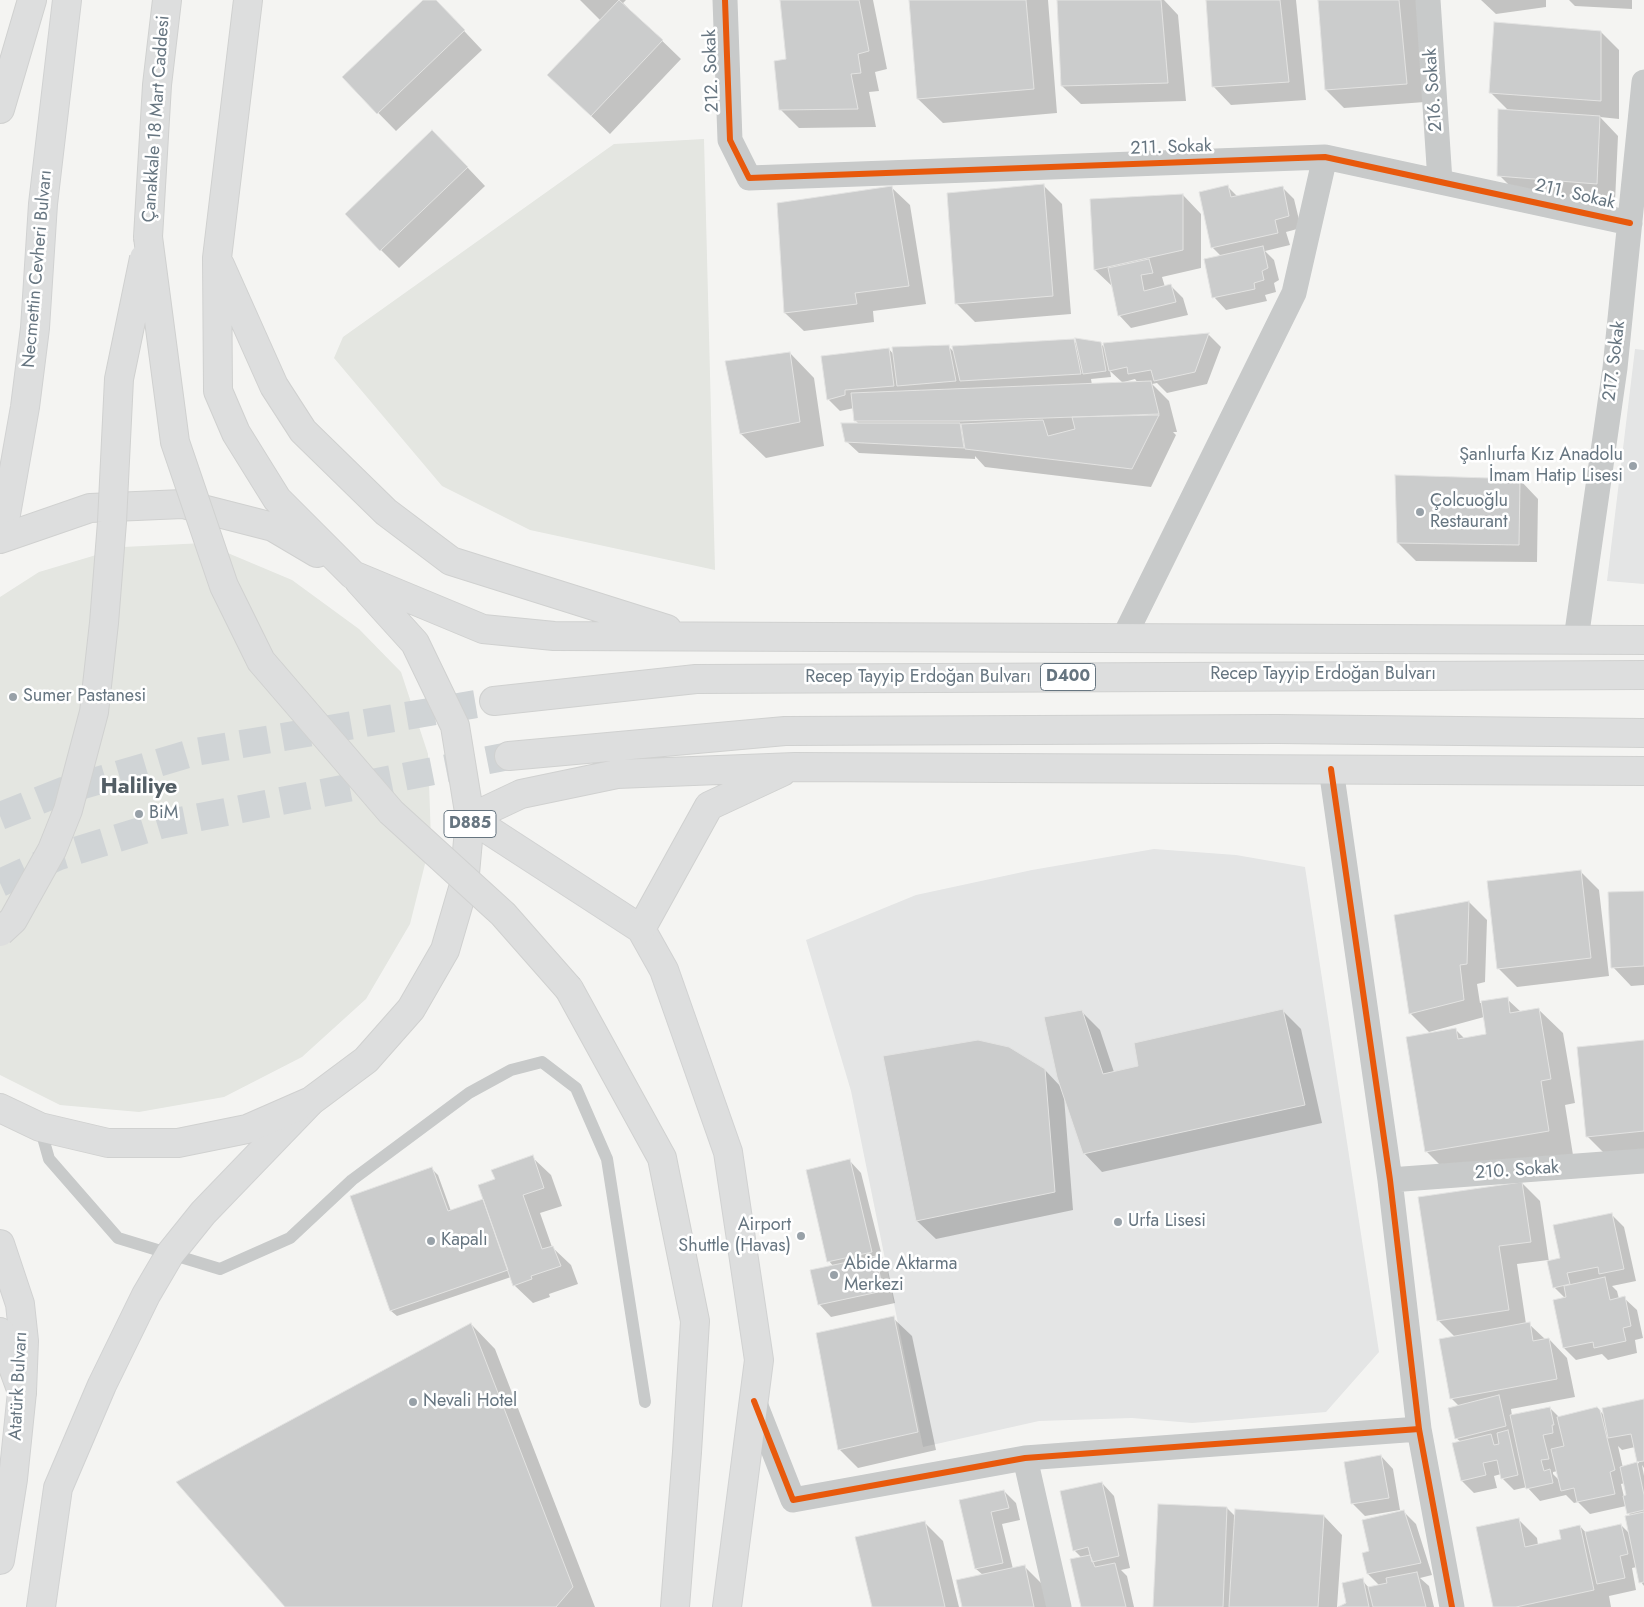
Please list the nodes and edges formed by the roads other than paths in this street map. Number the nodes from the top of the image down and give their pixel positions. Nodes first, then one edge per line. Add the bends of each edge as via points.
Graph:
1 (32, 0) edge
2 (67, 0) edge
3 (166, 0) edge
4 (248, 0) edge
5 (725, 0) edge
6 (1428, 0) edge
7 (1644, 82) edge
8 (0, 109) edge
9 (730, 140) joint
10 (1325, 158) junction
11 (1440, 180) junction
12 (1630, 223) junction
13 (148, 237) junction
14 (217, 258) junction
15 (0, 538) edge
16 (353, 575) junction
17 (690, 636) junction
18 (1124, 637) junction
19 (1576, 639) junction
20 (1644, 640) edge
21 (1644, 675) edge
22 (494, 702) tunnel mouth
23 (1644, 733) edge
24 (509, 756) tunnel mouth
25 (795, 767) junction
26 (1330, 769) junction
27 (1644, 771) edge
28 (470, 818) junction
29 (641, 929) junction
30 (0, 932) edge
31 (311, 1101) junction
32 (0, 1108) edge
33 (40, 1127) junction
34 (1644, 1161) edge
35 (1390, 1180) junction
36 (0, 1244) edge
37 (170, 1254) junction
38 (0, 1332) edge
39 (22, 1392) junction
40 (754, 1401) junction
41 (645, 1402) dead end
42 (1419, 1429) junction
43 (1025, 1458) junction
44 (0, 1560) edge
45 (41, 1607) edge
46 (675, 1607) edge
47 (728, 1607) edge
48 (1060, 1607) edge
49 (1452, 1607) edge

1 - 8 main road
2 - 15 main road, Necmettin Cevheri Bulvarı via 42,204 35,328 25,407
3 - 13 main road, Çanakkale 18 Mart Caddesi
4 - 14 main road
5 - 9 street, 212. Sokak
6 - 11 street, 216. Sokak
7 - 12 street, 217. Sokak
9 - 10 street, 211. Sokak via 749,178
10 - 11 street, 211. Sokak
10 - 18 street via 1294,293
11 - 12 street, 211. Sokak
12 - 19 street, 217. Sokak via 1615,368
13 - 30 main road, bridge via 119,379 112,522 94,712 68,810 52,850 13,920
13 - 46 main road, bridge via 175,442 224,586 261,661 391,812 503,914 568,989 662,1158 695,1321
14 - 16 main road via 218,391 236,432 277,499
14 - 17 main road via 274,386 303,431 386,512 451,561
15 - 16 main road, D885 via 90,508 183,504 273,527
16 - 17 main road via 483,629 554,636
16 - 28 main road, D885 via 415,643 456,726
17 - 18 main road
18 - 19 main road
19 - 20 main road
21 - 22 main road, Recep Tayyip Erdoğan Bulvarı / D400 via 696,678
23 - 24 main road via 1277,729 786,731
25 - 26 main road
25 - 28 main road via 617,774 521,794
25 - 29 main road via 709,806
26 - 27 main road
26 - 35 street
28 - 29 main road
28 - 31 main road, D885 via 464,885 445,950 411,1009 366,1060
29 - 40 main road via 664,970 728,1152 760,1360
31 - 33 main road, D885 via 247,1129 178,1144 108,1143
31 - 37 main road via 203,1213
32 - 33 main road, D885
33 - 37 lane via 49,1158 118,1238
34 - 35 street, 210. Sokak
35 - 42 street
36 - 39 main road, Atatürk Bulvarı via 20,1304 24,1341
37 - 41 lane via 220,1269 290,1238 352,1180 469,1094 512,1070 542,1062 576,1088 607,1159
37 - 45 main road via 102,1385 58,1488
38 - 39 main road
39 - 44 main road, Atatürk Bulvarı
40 - 43 street via 793,1500
40 - 47 main road
42 - 43 street
42 - 49 street
43 - 48 street

